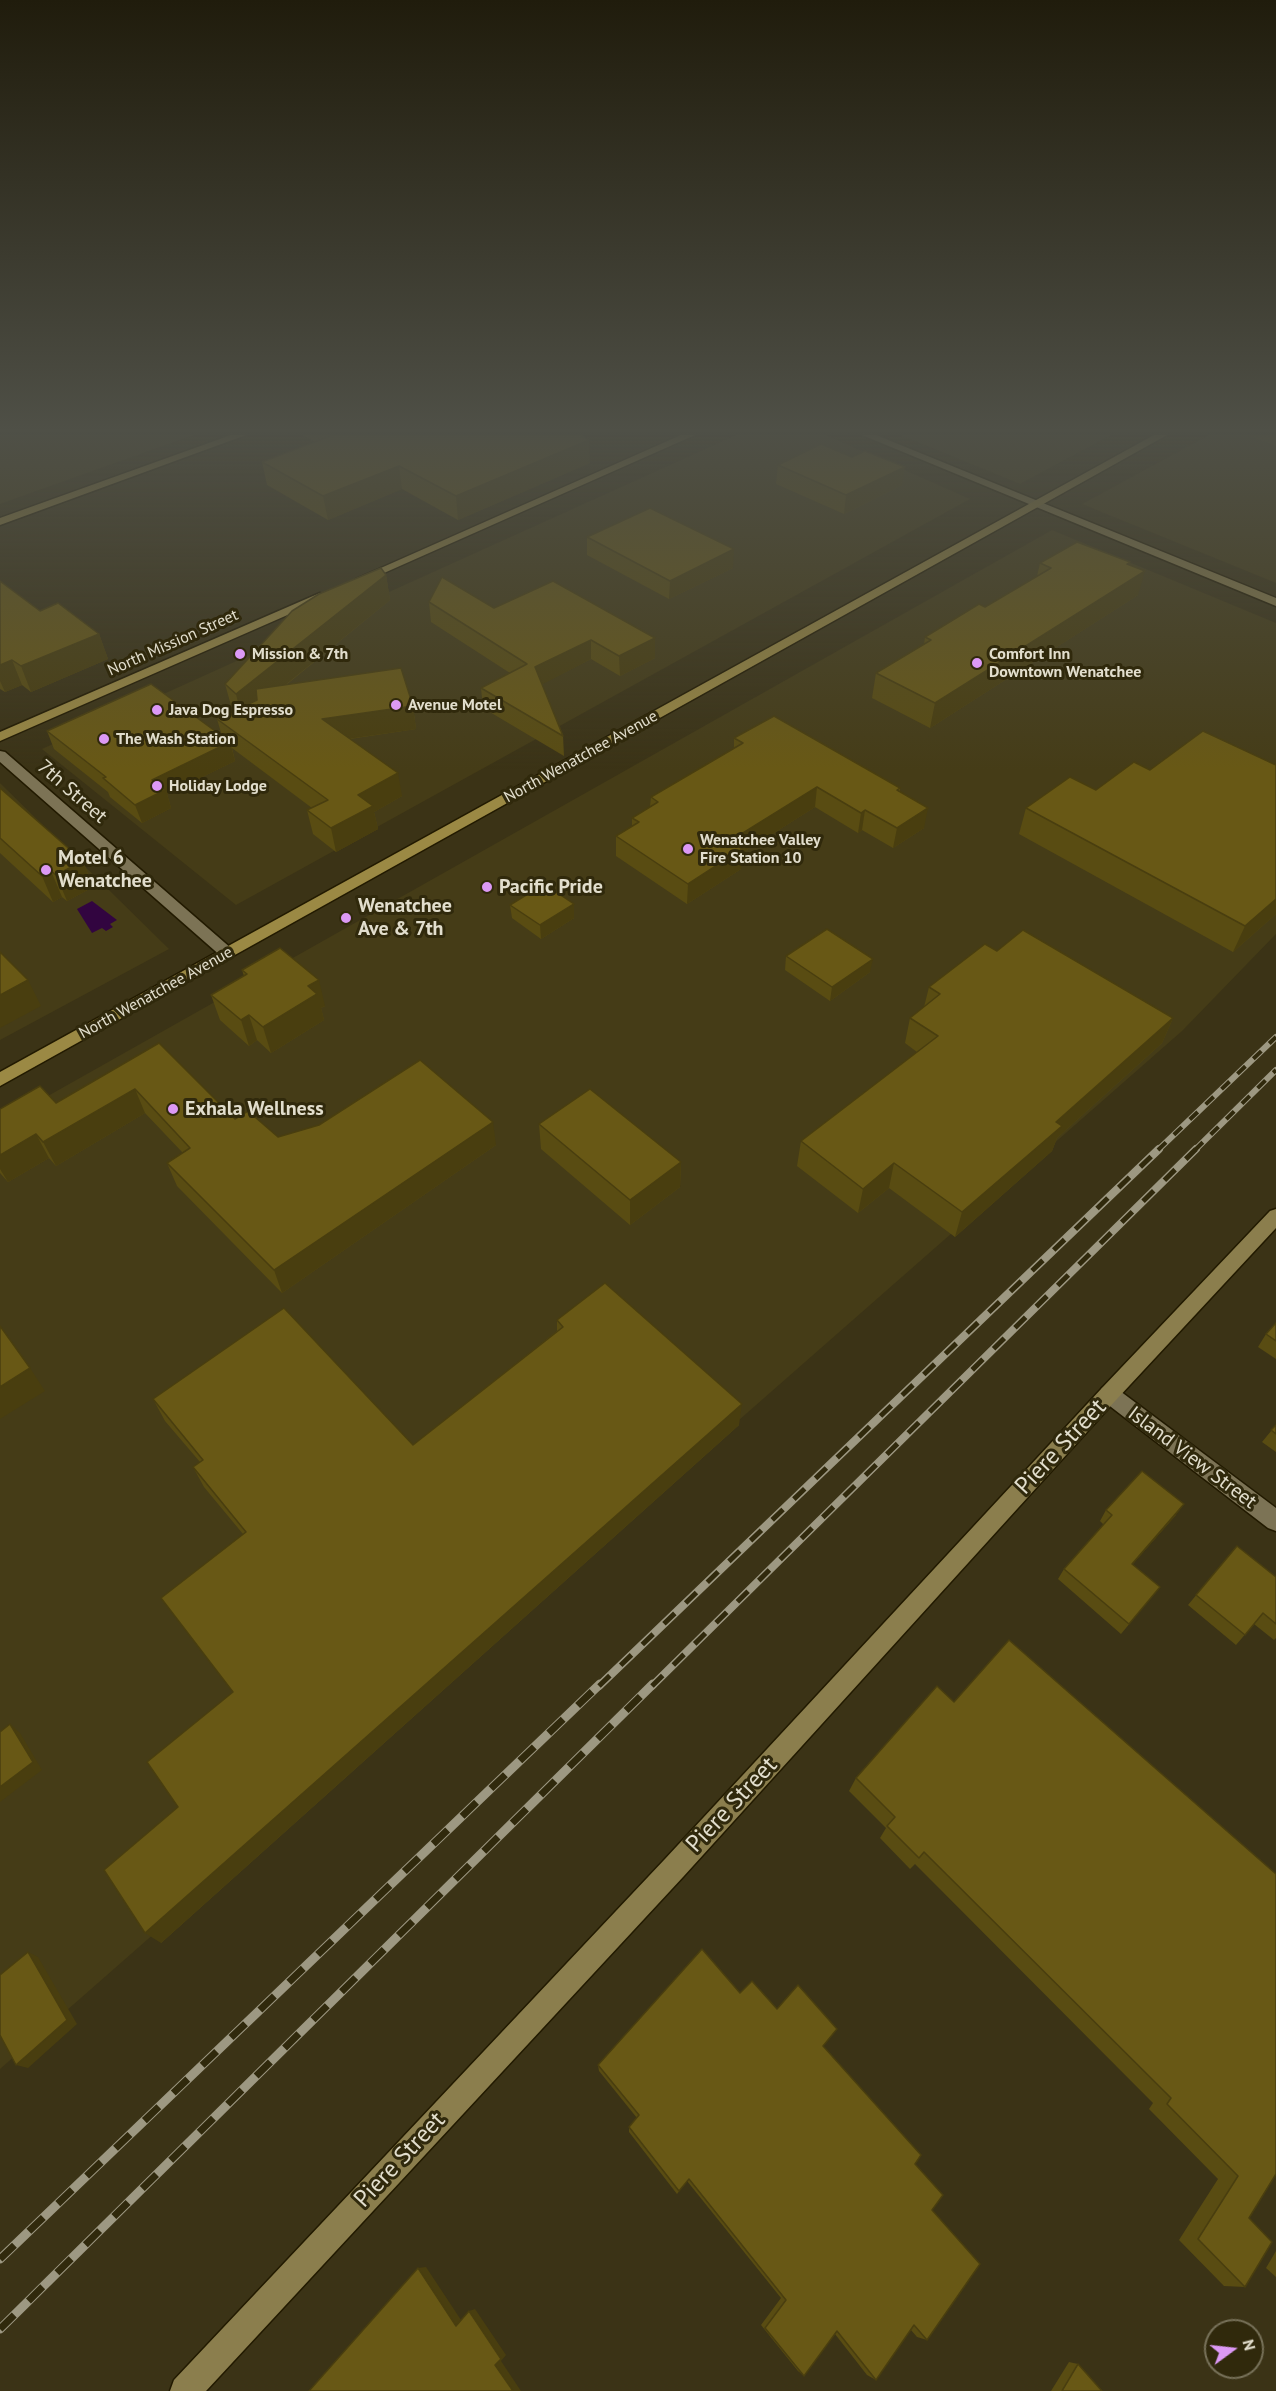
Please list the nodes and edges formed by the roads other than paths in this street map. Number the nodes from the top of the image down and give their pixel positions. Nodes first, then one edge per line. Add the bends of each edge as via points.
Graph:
1 (436, 547) edge
2 (960, 547) edge
3 (1141, 547) edge
4 (355, 582) edge
5 (335, 591) edge
6 (1276, 602) edge
7 (0, 737) edge
8 (0, 755) edge
9 (226, 953) junction
10 (0, 1080) edge
11 (1276, 1215) edge
12 (1109, 1394) junction
13 (1276, 1521) edge
14 (184, 2391) edge

1 - 4 main road
2 - 9 main road, North Wenatchee Avenue
3 - 6 street
5 - 7 main road, North Mission Street
8 - 9 street, 7th Street
9 - 10 main road, North Wenatchee Avenue
11 - 12 street, Piere Street
12 - 13 street, Island View Street
12 - 14 street, Piere Street via 674,1868

